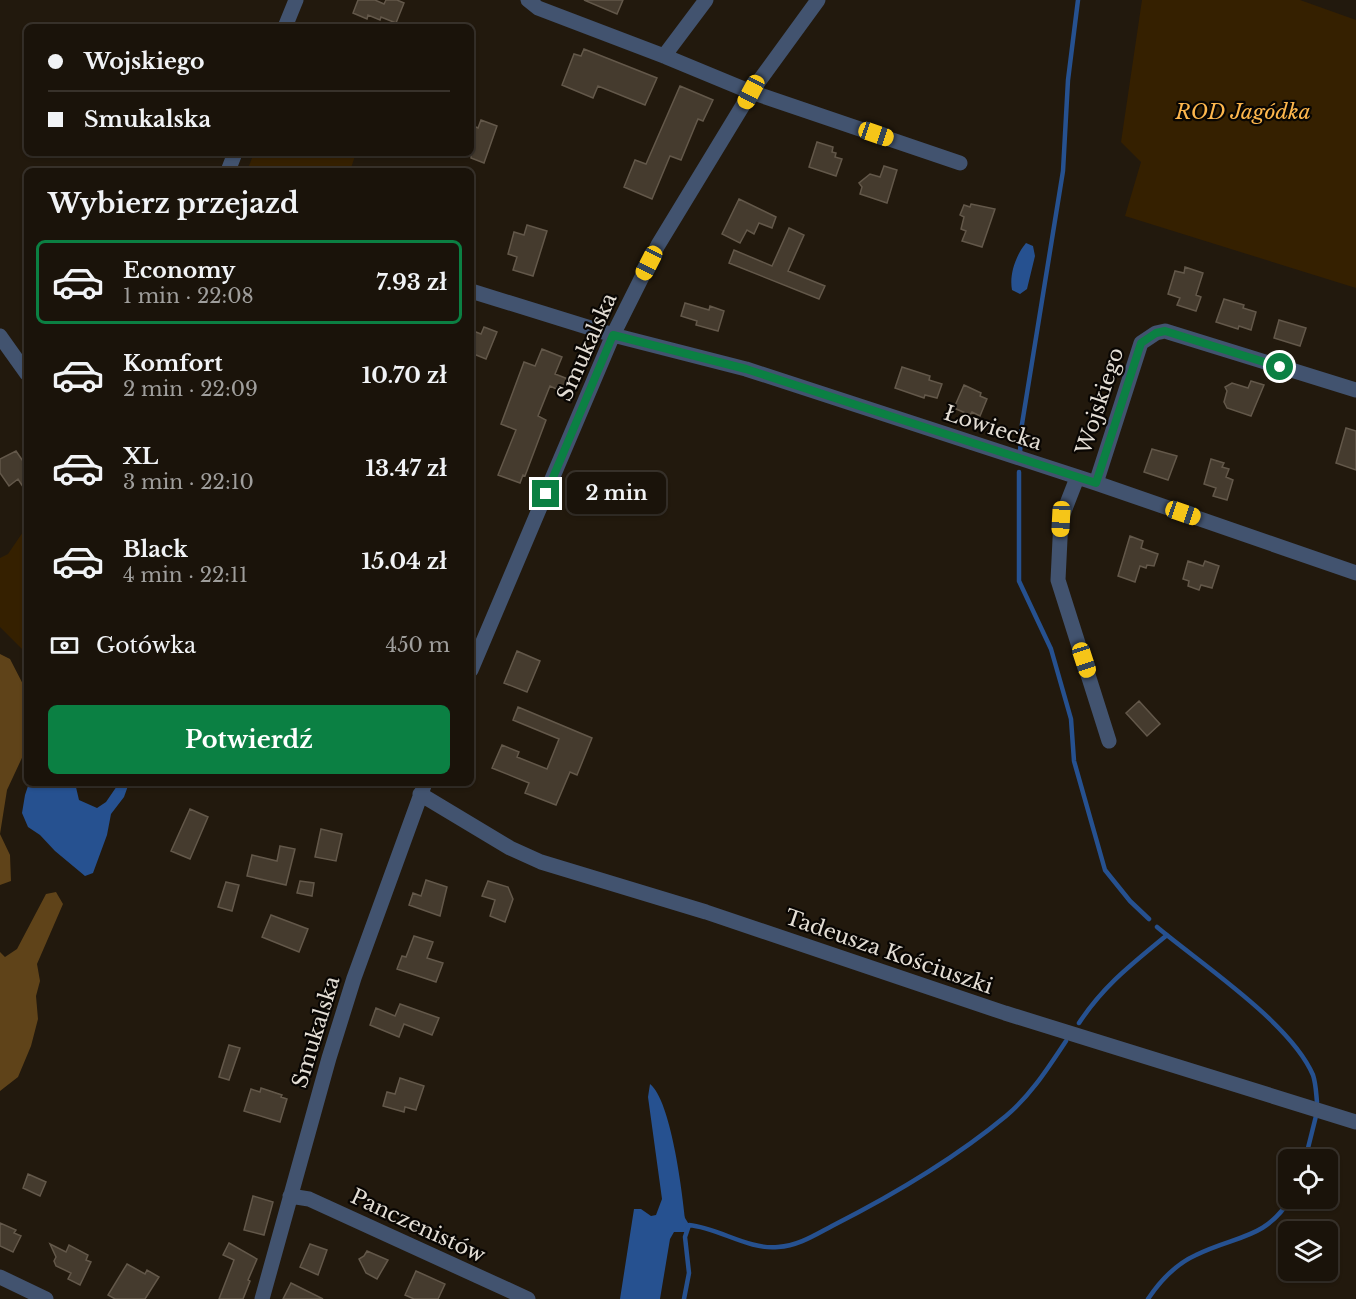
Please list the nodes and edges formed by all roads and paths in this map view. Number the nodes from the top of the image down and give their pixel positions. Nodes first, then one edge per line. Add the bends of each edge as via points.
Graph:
1 (296, 0) edge
2 (528, 0) edge
3 (706, 0) edge
4 (818, 0) edge
5 (286, 24) edge
6 (664, 56) junction
7 (751, 92) junction
8 (960, 163) dead end
9 (474, 292) edge
10 (613, 335) junction
11 (0, 336) edge
12 (24, 370) edge
13 (1356, 390) edge
14 (1077, 478) junction
15 (1096, 483) junction
16 (1356, 573) edge
17 (474, 663) edge
18 (1109, 741) dead end
19 (423, 789) edge
20 (1356, 1122) edge
21 (290, 1196) junction
22 (0, 1277) edge
23 (46, 1299) edge
24 (262, 1299) edge
25 (528, 1299) edge

1 - 5 street
2 - 6 street via 538,8
3 - 6 street
4 - 7 street, Smukalska
6 - 7 street
7 - 8 street
7 - 10 street, Smukalska via 682,204
9 - 10 street, Łowiecka
10 - 14 street, Łowiecka via 746,369
10 - 17 street, Smukalska
11 - 12 street
13 - 15 street, Wojskiego via 1165,331 1156,333 1141,343
14 - 15 street, Łowiecka
14 - 18 street via 1061,519 1059,580
15 - 16 street, Łowiecka
19 - 20 street, Tadeusza Kościuszki via 510,848 541,862
19 - 21 street, Smukalska via 354,978
21 - 24 street, Smukalska
21 - 25 street, Panczenistów via 309,1199
22 - 23 street

